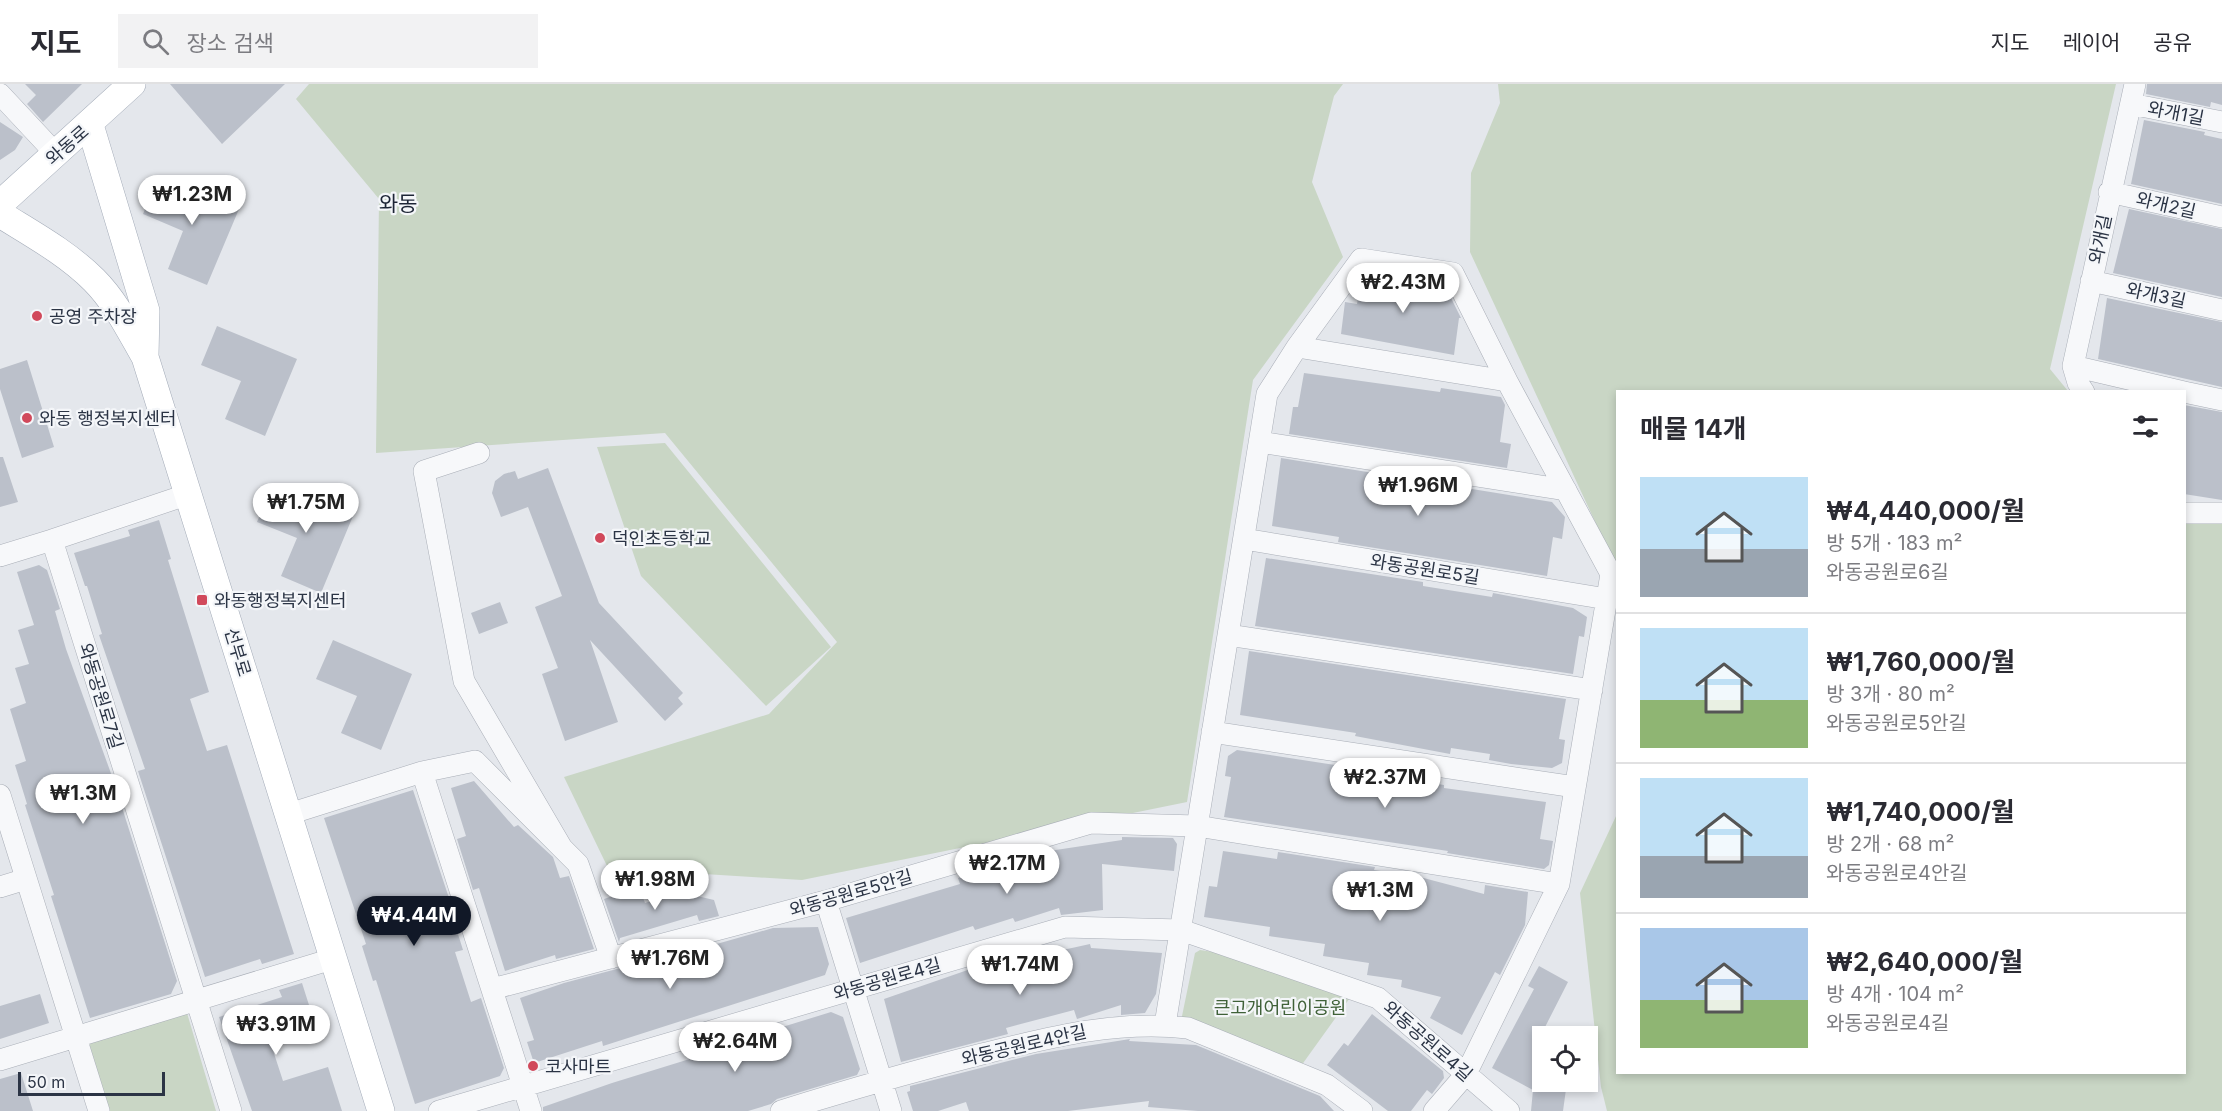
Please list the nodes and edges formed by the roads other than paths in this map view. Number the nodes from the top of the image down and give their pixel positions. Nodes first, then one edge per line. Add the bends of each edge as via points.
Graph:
1 (132, 84) edge
2 (0, 94) edge
3 (2133, 94) edge
4 (2222, 123) edge
5 (90, 125) junction
6 (56, 154) junction
7 (2109, 192) junction
8 (0, 204) edge
9 (0, 214) edge
10 (2222, 217) edge
11 (2091, 281) junction
12 (2222, 310) edge
13 (1297, 347) junction
14 (145, 357) junction
15 (2073, 366) junction
16 (1507, 381) junction
17 (2083, 390) edge
18 (2175, 390) edge
19 (2186, 392) edge
20 (2222, 400) edge
21 (1260, 442) junction
22 (479, 453) dead end
23 (1566, 490) junction
24 (189, 494) junction
25 (2186, 513) edge
26 (2222, 513) edge
27 (1244, 539) junction
28 (52, 540) junction
29 (0, 556) edge
30 (1607, 598) junction
31 (1228, 635) junction
32 (1592, 690) junction
33 (1212, 732) junction
34 (422, 772) junction
35 (1575, 787) junction
36 (0, 795) edge
37 (289, 814) junction
38 (1197, 826) junction
39 (562, 848) junction
40 (26, 879) junction
41 (1558, 884) junction
42 (0, 887) edge
43 (826, 901) junction
44 (1181, 930) junction
45 (611, 958) junction
46 (332, 959) junction
47 (492, 989) junction
48 (853, 989) junction
49 (196, 1001) junction
50 (1165, 1025) junction
51 (75, 1036) junction
52 (0, 1060) edge
53 (1466, 1074) junction
54 (881, 1079) junction
55 (523, 1086) junction
56 (99, 1111) edge
57 (231, 1111) edge
58 (381, 1111) edge
59 (439, 1111) edge
60 (531, 1111) edge
61 (781, 1111) edge
62 (891, 1111) edge
63 (1362, 1111) edge
64 (1434, 1111) edge
65 (1509, 1111) edge

1 - 5 main road, 와동로
2 - 6 street
3 - 4 street, 와개1길
3 - 7 street, 와개길
5 - 6 main road, 와동로
5 - 14 main road via 146,311
6 - 8 main road, 와동로
7 - 10 street, 와개2길
7 - 11 street, 와개길
9 - 14 main road, 선부로 via 54,248 94,280 117,309
11 - 12 street, 와개3길
11 - 15 street, 와개길
13 - 16 street
13 - 16 street via 1360,259 1453,273
13 - 21 street via 1267,394
14 - 24 main road, 선부로
15 - 17 street
15 - 18 street
16 - 23 street
19 - 20 street
21 - 23 street
21 - 27 street
22 - 39 street via 424,471 464,681
23 - 30 street via 1611,574
24 - 28 street
24 - 37 main road, 선부로
25 - 26 street
27 - 30 street, 와동공원로5길
27 - 31 street
28 - 29 street
28 - 49 street, 와동공원로7길
30 - 32 street
31 - 32 street
31 - 33 street
32 - 35 street
33 - 35 street
33 - 38 street
34 - 37 street
34 - 39 street via 474,761
34 - 47 street
35 - 41 street
36 - 40 street
37 - 46 main road, 선부로
38 - 41 street
38 - 43 street, 와동공원로5안길 via 1091,823
38 - 44 street
39 - 45 street via 578,864
40 - 42 street
40 - 51 street
41 - 53 street
43 - 45 street, 와동공원로5안길
43 - 48 street
44 - 48 street, 와동공원로4길 via 1065,927
44 - 50 street
44 - 53 street, 와동공원로4길 via 1378,998
45 - 47 street, 와동공원로5안길
46 - 49 street
46 - 58 main road, 선부로
47 - 55 street
48 - 54 street
48 - 55 street, 와동공원로4길
49 - 51 street
49 - 57 street, 와동공원로7길
50 - 54 street, 와동공원로4안길 via 1076,1030
50 - 63 street, 와동공원로4안길 via 1188,1028 1327,1084
51 - 52 street
51 - 56 street
53 - 64 street
53 - 65 street, 와동공원로4길
54 - 61 street, 와동공원로4안길
54 - 62 street
55 - 59 street, 와동공원로4길
55 - 60 street

